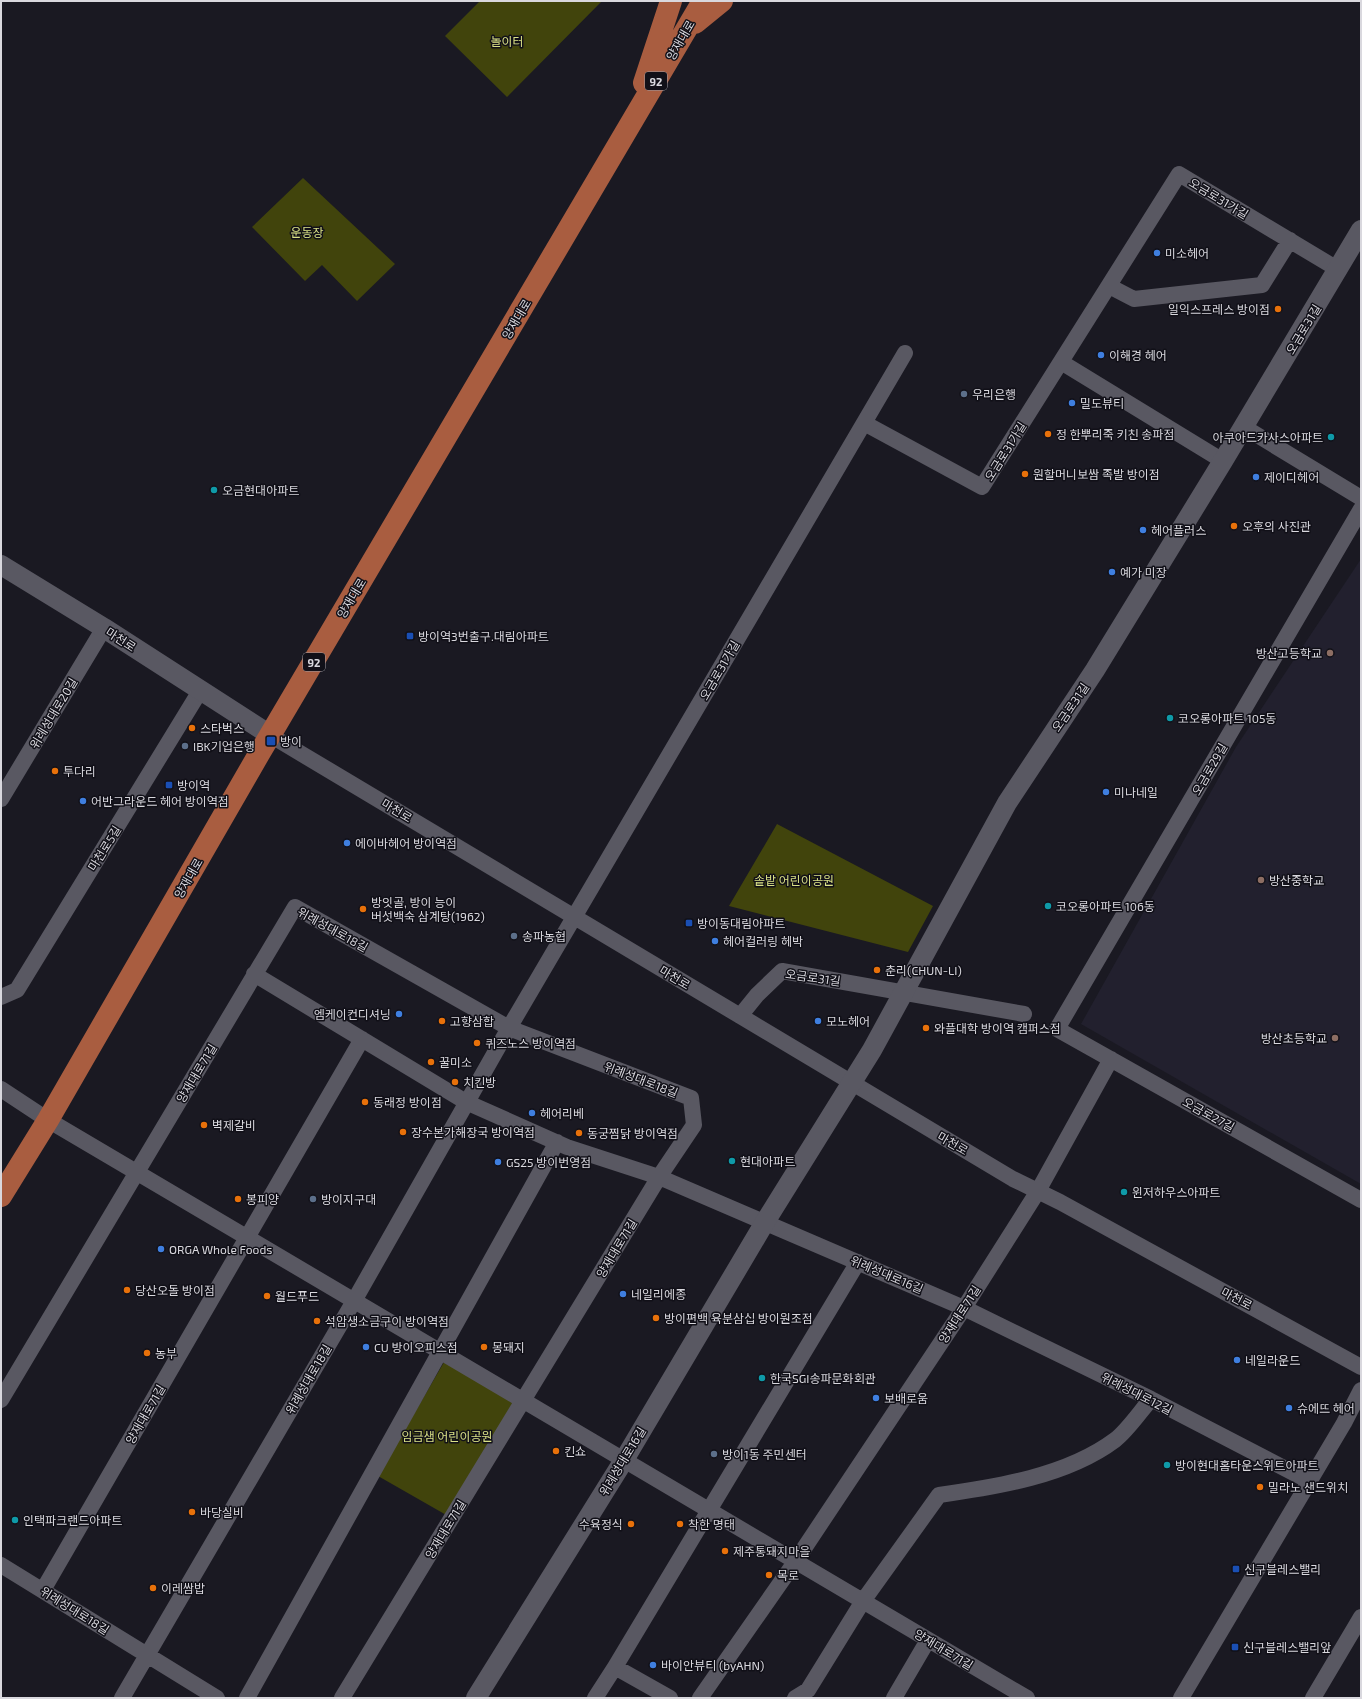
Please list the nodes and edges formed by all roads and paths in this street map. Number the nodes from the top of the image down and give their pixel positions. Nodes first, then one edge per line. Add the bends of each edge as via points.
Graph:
1 (671, 1) edge
2 (703, 1) edge
3 (722, 1) edge
4 (684, 33) junction
5 (629, 128) junction
6 (1361, 230) edge
7 (1290, 240) junction
8 (1339, 270) junction
9 (1109, 286) junction
10 (905, 353) dead end
11 (1061, 362) junction
12 (864, 423) junction
13 (1244, 427) junction
14 (1223, 461) junction
15 (1361, 498) edge
16 (1361, 509) edge
17 (1, 565) edge
18 (104, 628) junction
19 (200, 691) junction
20 (270, 735) junction
21 (1, 799) edge
22 (574, 916) junction
23 (254, 974) junction
24 (905, 992) junction
25 (1, 997) edge
26 (1024, 1014) dead end
27 (740, 1016) junction
28 (509, 1028) junction
29 (1057, 1029) joint
30 (362, 1039) junction
31 (1111, 1059) junction
32 (851, 1083) junction
33 (1, 1089) edge
34 (466, 1102) junction
35 (48, 1120) junction
36 (557, 1142) junction
37 (137, 1172) junction
38 (659, 1177) junction
39 (1038, 1191) junction
40 (1, 1196) edge
41 (1361, 1200) edge
42 (765, 1222) junction
43 (247, 1238) junction
44 (858, 1262) junction
45 (354, 1301) junction
46 (964, 1308) junction
47 (440, 1352) junction
48 (1361, 1367) edge
49 (1360, 1396) edge
50 (1151, 1399) junction
51 (1, 1400) edge
52 (523, 1401) junction
53 (624, 1460) junction
54 (1309, 1481) junction
55 (709, 1510) junction
56 (795, 1562) junction
57 (1, 1565) edge
58 (43, 1590) junction
59 (863, 1601) junction
60 (1361, 1617) edge
61 (928, 1640) junction
62 (148, 1655) junction
63 (615, 1667) junction
64 (122, 1698) edge
65 (217, 1698) edge
66 (247, 1698) edge
67 (342, 1698) edge
68 (476, 1698) edge
69 (595, 1698) edge
70 (670, 1698) edge
71 (700, 1698) edge
72 (795, 1698) edge
73 (894, 1698) edge
74 (1025, 1698) edge
75 (1181, 1698) edge
76 (1313, 1698) edge

1 - 5 main road
2 - 4 main road, 양재대로 / 92
3 - 4 main road
4 - 5 main road, 양재대로 / 92
5 - 20 main road, 양재대로 / 92
6 - 8 street, 오금로31길
7 - 8 street, 오금로31가길
7 - 9 street via 1262,285 1134,299
7 - 9 street, 오금로31가길 via 1179,174
8 - 13 street, 오금로31길
9 - 11 street, 오금로31가길
10 - 12 street, 오금로31가길
11 - 12 street, 오금로31가길 via 982,487
11 - 14 street
12 - 22 street, 오금로31가길
13 - 14 street, 오금로31길
13 - 15 street
14 - 24 street, 오금로31길 via 1095,670 1007,803
16 - 29 street, 오금로29길
17 - 18 street, 마천로
18 - 19 street, 마천로
18 - 21 street, 위례성대로20길
19 - 20 street, 마천로
19 - 25 street, 마천로5길 via 17,990
20 - 22 street, 마천로
20 - 35 main road, 양재대로 / 92
22 - 27 street, 마천로
22 - 28 street, 위례성대로18길
23 - 28 street, 위례성대로18길 via 295,907
23 - 30 street
23 - 37 street, 양재대로71길
24 - 26 street, 오금로31길
24 - 27 street, 오금로31길 via 782,971
24 - 32 street, 오금로31길
27 - 32 street, 마천로
28 - 34 street, 위례성대로18길
28 - 38 street, 위례성대로18길 via 691,1098 694,1125
29 - 31 street, 오금로27길
30 - 34 street
30 - 43 street, 양재대로71길
31 - 39 street, 양재대로71길
31 - 41 street, 오금로27길
32 - 39 street, 마천로
32 - 42 street, 위례성대로16길
33 - 35 street, 양재대로71길
34 - 36 street
34 - 45 street, 위례성대로18길
35 - 37 street, 양재대로71길
35 - 40 main road, 양재대로 / 92
36 - 38 street
36 - 47 street
37 - 43 street, 양재대로71길
37 - 51 street, 양재대로71길
38 - 42 street
38 - 52 street, 양재대로71길
39 - 46 street, 양재대로71길
39 - 48 street, 마천로
42 - 44 street, 위례성대로16길
42 - 53 street, 위례성대로16길
43 - 45 street, 양재대로71길
43 - 58 street, 양재대로71길
44 - 46 street, 위례성대로16길
44 - 55 street
45 - 47 street, 양재대로71길
45 - 62 street, 위례성대로18길
46 - 50 street, 위례성대로12길
46 - 56 street, 양재대로71길
47 - 52 street, 양재대로71길
47 - 66 street
49 - 54 street
50 - 54 street, 위례성대로12길
50 - 59 street via 1116,1440 1078,1462 1005,1485 939,1495
52 - 53 street, 양재대로71길
52 - 67 street, 양재대로71길
53 - 55 street, 양재대로71길
53 - 68 street, 위례성대로16길
54 - 75 street
55 - 56 street, 양재대로71길
55 - 63 street
56 - 59 street, 양재대로71길
56 - 71 street, 양재대로71길
57 - 58 street, 위례성대로18길
58 - 62 street, 위례성대로18길
59 - 61 street, 양재대로71길
59 - 72 street via 808,1690
60 - 76 street
61 - 73 street
61 - 74 street, 양재대로71길
62 - 64 street, 위례성대로18길
62 - 65 street
63 - 69 street
63 - 70 street

